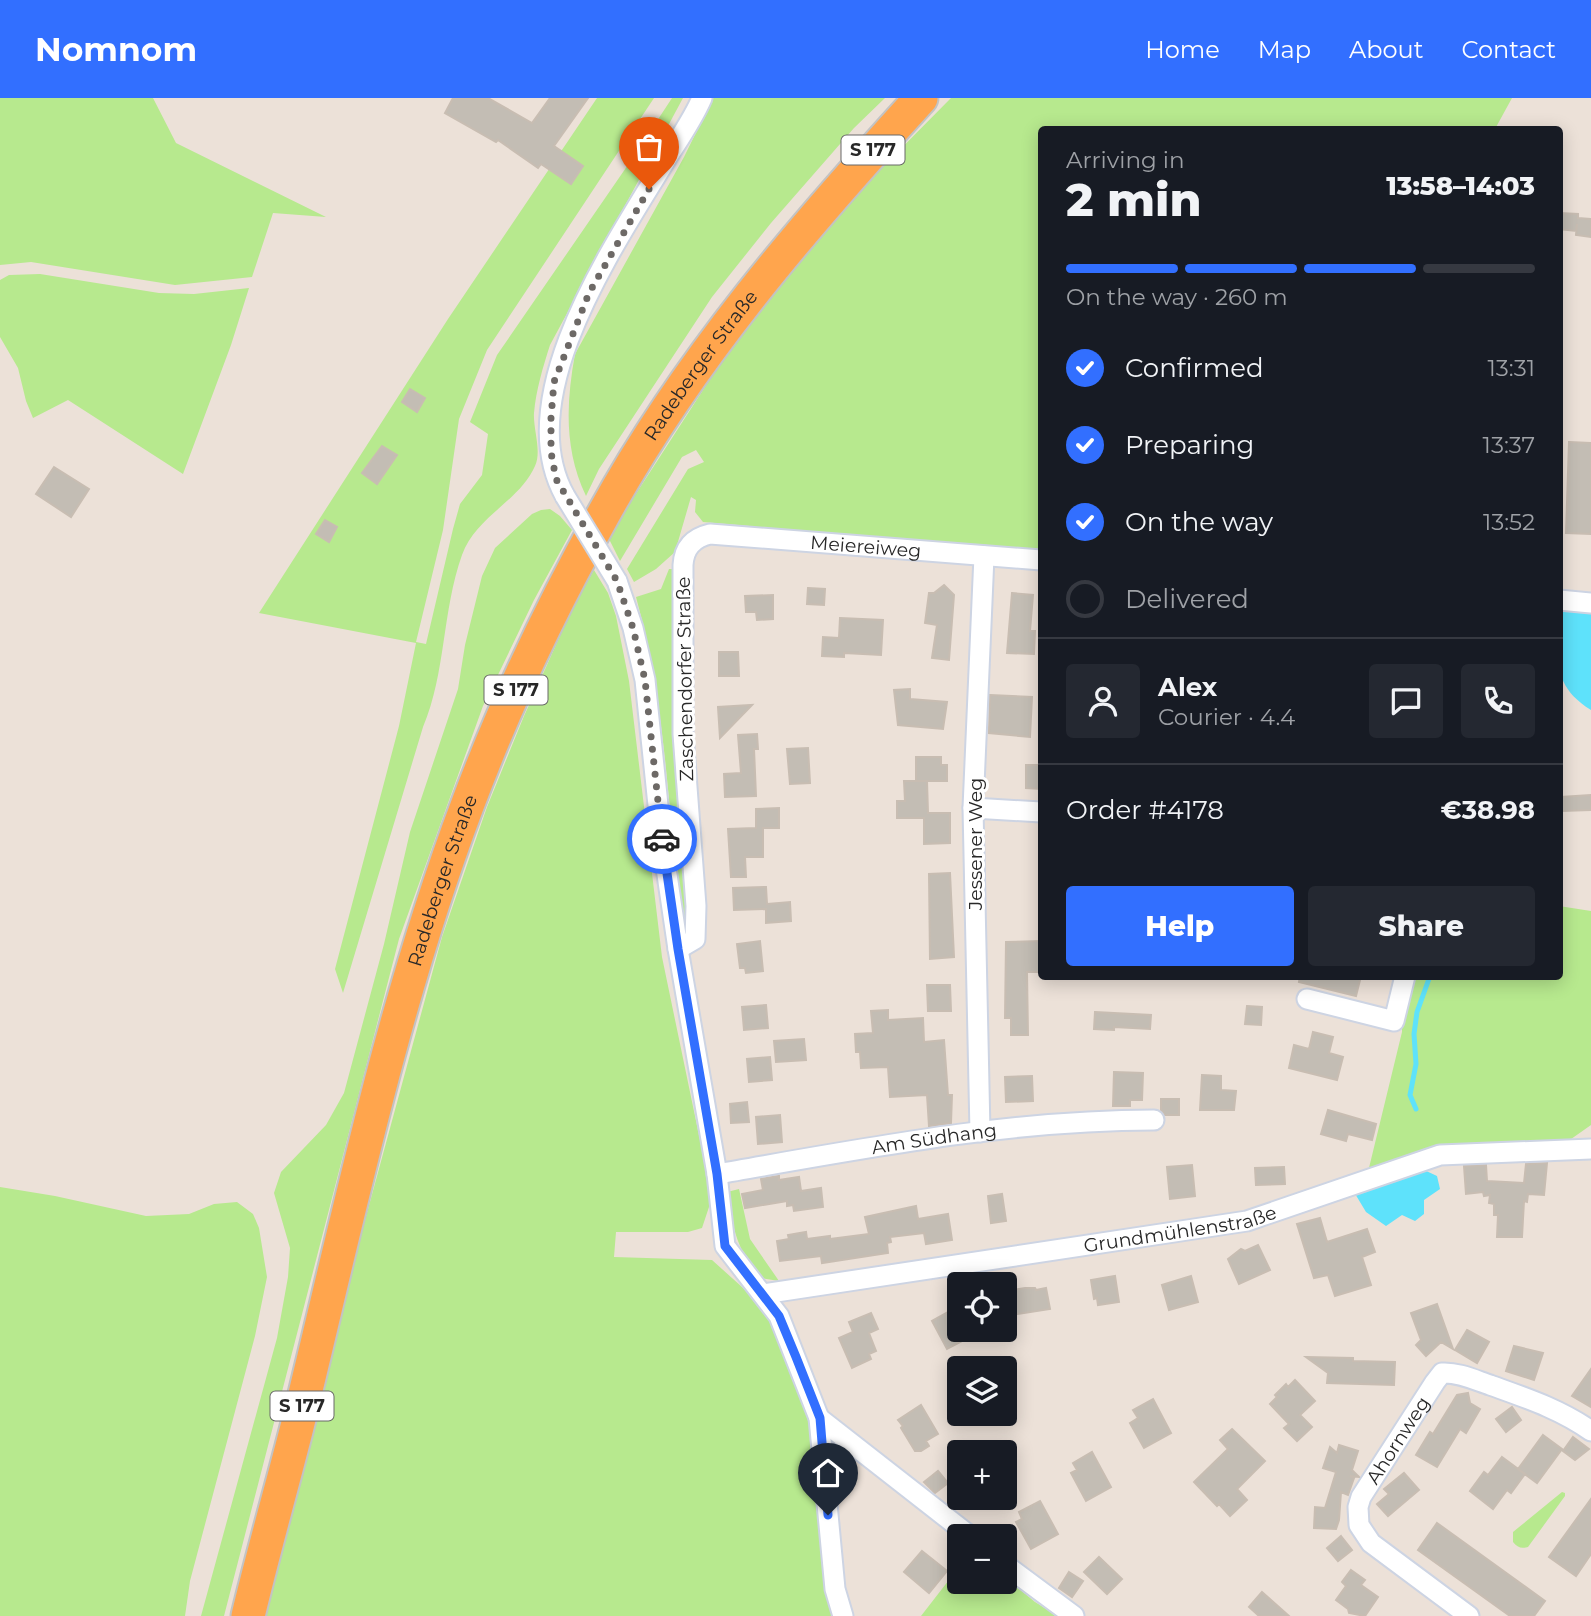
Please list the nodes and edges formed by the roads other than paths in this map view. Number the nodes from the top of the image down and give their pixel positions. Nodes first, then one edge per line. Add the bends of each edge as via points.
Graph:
1 (702, 98) edge
2 (921, 98) edge
3 (692, 543) joint
4 (984, 556) junction
5 (1038, 560) edge
6 (1563, 600) edge
7 (1591, 603) edge
8 (973, 808) junction
9 (1038, 812) edge
10 (678, 949) junction
11 (1404, 980) edge
12 (1307, 999) dead end
13 (1154, 1120) dead end
14 (979, 1132) junction
15 (1591, 1149) edge
16 (717, 1174) junction
17 (762, 1294) junction
18 (820, 1418) junction
19 (1591, 1431) edge
20 (955, 1524) edge
21 (1017, 1574) edge
22 (248, 1616) edge
23 (843, 1616) edge
24 (1074, 1616) edge
25 (1469, 1616) edge

1 - 10 street, bridge via 589,293 554,382 551,418 556,479 617,581 633,628 645,680
2 - 22 highway, Radeberger Straße / S 177 via 825,202 678,392 604,512 502,721 421,939 371,1117
3 - 4 street, Meiereiweg via 709,534
3 - 10 street, Zaschendorfer Straße via 683,555 683,734 695,939
4 - 5 street, Meiereiweg
4 - 8 street, Jessener Weg
6 - 7 street
8 - 9 street
8 - 14 street, Jessener Weg
10 - 16 street
11 - 12 street via 1394,1021
13 - 14 street, Am Südhang via 1101,1120
14 - 16 street, Am Südhang
15 - 17 street, Grundmühlenstraße via 1440,1155 1247,1221
16 - 17 street via 725,1246
17 - 18 street via 779,1316
18 - 20 street
18 - 23 street via 835,1589
19 - 25 street, Ahornweg via 1541,1403 1468,1377 1442,1373 1435,1382 1361,1497 1359,1525 1371,1543
21 - 24 street

